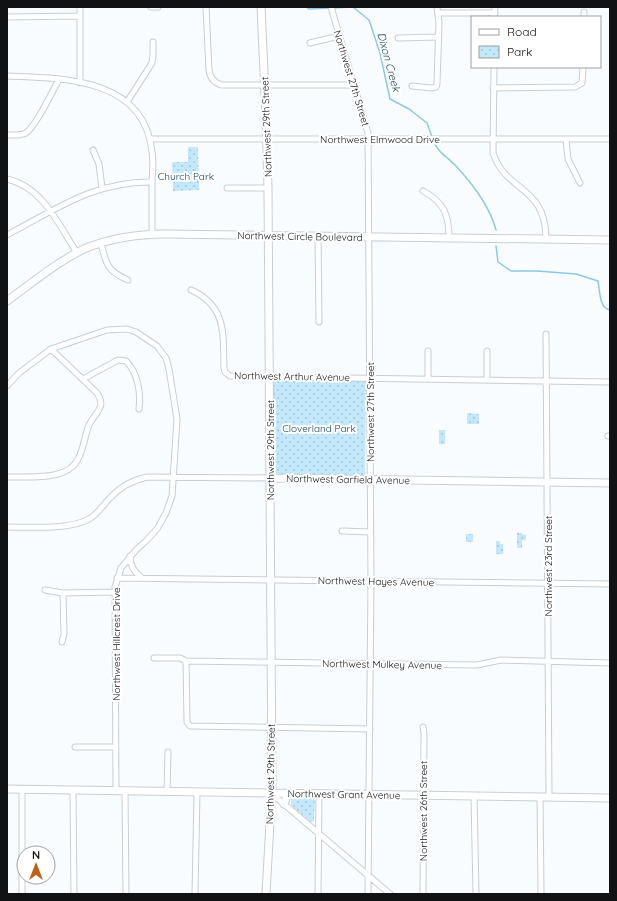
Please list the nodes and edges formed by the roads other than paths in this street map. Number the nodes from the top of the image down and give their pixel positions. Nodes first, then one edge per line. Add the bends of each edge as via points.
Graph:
1 (80, 7) edge
2 (151, 7) edge
3 (158, 7) edge
4 (206, 7) edge
5 (261, 7) edge
6 (331, 7) edge
7 (495, 7) edge
8 (438, 10) edge
9 (495, 15) edge
10 (7, 16) edge
11 (80, 16) junction
12 (339, 36) junction
13 (438, 37) junction
14 (398, 38) dead end
15 (153, 42) dead end
16 (310, 43) dead end
17 (494, 68) edge
18 (583, 68) edge
19 (7, 76) edge
20 (59, 79) junction
21 (80, 83) junction
22 (265, 85) junction
23 (354, 85) junction
24 (412, 86) dead end
25 (493, 88) junction
26 (126, 102) junction
27 (7, 135) edge
28 (150, 139) junction
29 (267, 139) junction
30 (368, 139) junction
31 (493, 139) junction
32 (566, 139) junction
33 (610, 139) edge
34 (93, 150) dead end
35 (7, 179) edge
36 (152, 182) junction
37 (580, 183) dead end
38 (102, 188) junction
39 (227, 188) dead end
40 (268, 188) junction
41 (423, 191) dead end
42 (50, 212) junction
43 (7, 234) edge
44 (152, 234) junction
45 (268, 235) junction
46 (318, 236) junction
47 (368, 237) junction
48 (449, 238) junction
49 (546, 239) junction
50 (610, 240) edge
51 (101, 243) junction
52 (77, 253) junction
53 (128, 280) dead end
54 (191, 290) dead end
55 (7, 301) edge
56 (319, 322) dead end
57 (546, 334) dead end
58 (51, 349) junction
59 (428, 350) dead end
60 (487, 351) dead end
61 (269, 377) junction
62 (370, 378) junction
63 (428, 378) junction
64 (83, 379) junction
65 (487, 380) junction
66 (546, 380) junction
67 (610, 382) edge
68 (7, 386) edge
69 (139, 409) dead end
70 (7, 477) edge
71 (174, 477) junction
72 (270, 478) junction
73 (370, 479) junction
74 (547, 482) junction
75 (610, 482) edge
76 (7, 527) edge
77 (342, 531) dead end
78 (370, 532) junction
79 (130, 556) junction
80 (142, 577) junction
81 (117, 578) junction
82 (270, 579) junction
83 (371, 581) junction
84 (548, 583) junction
85 (610, 584) edge
86 (45, 590) dead end
87 (63, 592) junction
88 (115, 592) junction
89 (62, 642) dead end
90 (154, 658) dead end
91 (186, 661) junction
92 (549, 661) junction
93 (271, 662) junction
94 (610, 663) edge
95 (371, 664) junction
96 (271, 727) junction
97 (423, 727) dead end
98 (370, 729) junction
99 (75, 747) dead end
100 (115, 747) junction
101 (168, 752) dead end
102 (7, 789) edge
103 (22, 789) junction
104 (72, 790) junction
105 (116, 791) junction
106 (125, 791) junction
107 (167, 791) junction
108 (197, 792) junction
109 (271, 793) junction
110 (288, 793) junction
111 (319, 794) junction
112 (368, 794) junction
113 (423, 795) junction
114 (474, 796) junction
115 (540, 797) junction
116 (549, 797) junction
117 (610, 798) edge
118 (284, 804) junction
119 (319, 834) junction
120 (368, 876) junction
121 (22, 894) edge
122 (74, 894) edge
123 (126, 894) edge
124 (195, 894) edge
125 (266, 894) edge
126 (318, 894) edge
127 (368, 894) edge
128 (390, 894) edge
129 (423, 894) edge
130 (476, 894) edge
131 (541, 894) edge

1 - 11 street
2 - 3 street
4 - 22 street via 209,70 214,82 222,85
5 - 22 street, Northwest 29th Street
6 - 12 street, Northwest 27th Street
7 - 9 street
8 - 9 street
8 - 13 street
10 - 11 street
11 - 21 street
12 - 16 street
12 - 23 street, Northwest 27th Street
13 - 14 street
13 - 24 street via 436,87
15 - 26 street via 152,63
17 - 25 street
18 - 25 street via 582,82 575,87
19 - 20 street
20 - 21 street
20 - 27 street via 28,131 20,135
21 - 26 street via 112,92
22 - 23 street
22 - 29 street, Northwest 29th Street
23 - 30 street, Northwest 27th Street
25 - 31 street
26 - 28 street via 141,118
28 - 29 street, Northwest Elmwood Drive
28 - 36 street
29 - 30 street, Northwest Elmwood Drive
29 - 40 street, Northwest 29th Street
30 - 31 street, Northwest Elmwood Drive
30 - 47 street, Northwest 27th Street
31 - 32 street, Northwest Elmwood Drive
31 - 49 street via 493,153 499,168 540,208 545,222
32 - 33 street, Northwest Elmwood Drive
32 - 37 street via 568,159
34 - 38 street via 99,164
35 - 42 street via 32,190
36 - 38 street via 132,182
36 - 44 street
38 - 42 street via 75,198
39 - 40 street
40 - 45 street, Northwest 29th Street
41 - 48 street via 437,200 445,212 449,223
42 - 43 street
42 - 52 street
44 - 45 street, Northwest Circle Boulevard
44 - 51 street, Northwest Circle Boulevard via 126,236
45 - 46 street, Northwest Circle Boulevard
45 - 61 street, Northwest 29th Street
46 - 47 street, Northwest Circle Boulevard
46 - 56 street
47 - 48 street, Northwest Circle Boulevard
47 - 62 street, Northwest 27th Street
48 - 49 street, Northwest Circle Boulevard
49 - 50 street, Northwest Circle Boulevard
51 - 52 street, Northwest Circle Boulevard
51 - 53 street via 108,267
52 - 55 street, Northwest Circle Boulevard
54 - 61 street, Northwest Arthur Avenue via 211,303 218,314 223,333 224,368 227,374
57 - 66 street, Northwest 23rd Street
58 - 64 street
58 - 68 street, Northwest Hillcrest Drive via 19,373
58 - 71 street, Northwest Hillcrest Drive via 98,332 120,329 136,332 157,346 168,363 176,406
59 - 63 street
60 - 65 street
61 - 62 street, Northwest Arthur Avenue
61 - 72 street, Northwest 29th Street
62 - 63 street, Northwest Arthur Avenue
62 - 73 street, Northwest 27th Street
63 - 65 street, Northwest Arthur Avenue
64 - 69 street via 118,360 126,361 138,385
64 - 70 street via 97,393 101,404 90,423 77,462 68,471 58,475
65 - 66 street, Northwest Arthur Avenue
66 - 67 street, Northwest Arthur Avenue
66 - 74 street, Northwest 23rd Street
71 - 72 street, Northwest Garfield Avenue
71 - 76 street, Northwest Garfield Avenue via 147,477 128,484 111,497 94,516 79,524
71 - 79 street, Northwest Hillcrest Drive via 172,496 163,520 153,534
72 - 73 street, Northwest Garfield Avenue
72 - 82 street, Northwest 29th Street
73 - 74 street, Northwest Garfield Avenue
73 - 78 street, Northwest 27th Street
74 - 75 street, Northwest Garfield Avenue
74 - 84 street, Northwest 23rd Street
77 - 78 street
78 - 83 street, Northwest 27th Street
79 - 80 street via 132,568
79 - 81 street, Northwest Hillcrest Drive
80 - 81 street, Northwest Hayes Avenue
80 - 82 street, Northwest Hayes Avenue
81 - 88 street, Northwest Hillcrest Drive
82 - 83 street, Northwest Hayes Avenue
82 - 93 street, Northwest 29th Street
83 - 84 street, Northwest Hayes Avenue
83 - 95 street, Northwest 27th Street
84 - 85 street, Northwest Hayes Avenue
84 - 92 street, Northwest 23rd Street
86 - 87 street
87 - 88 street
87 - 89 street
88 - 100 street, Northwest Hillcrest Drive
90 - 91 street, Northwest Mulkey Avenue via 180,658
91 - 93 street, Northwest Mulkey Avenue
91 - 96 street via 187,722 190,726
92 - 94 street, Northwest Mulkey Avenue
92 - 95 street, Northwest Mulkey Avenue via 501,660 477,665
92 - 116 street, Northwest 23rd Street
93 - 95 street, Northwest Mulkey Avenue
93 - 96 street, Northwest 29th Street
95 - 98 street, Northwest 27th Street
96 - 98 street
96 - 109 street, Northwest 29th Street
97 - 113 street, Northwest 26th Street
98 - 112 street, Northwest 27th Street
99 - 100 street
100 - 105 street, Northwest Hillcrest Drive
101 - 107 street
102 - 103 street, Northwest Grant Avenue
103 - 104 street, Northwest Grant Avenue
103 - 121 street
104 - 105 street, Northwest Grant Avenue
104 - 122 street
105 - 106 street, Northwest Grant Avenue
106 - 107 street, Northwest Grant Avenue
106 - 123 street
107 - 108 street, Northwest Grant Avenue
108 - 109 street, Northwest Grant Avenue
108 - 124 street
109 - 110 street, Northwest Grant Avenue
109 - 118 street
109 - 125 street, Northwest 29th Street
110 - 111 street, Northwest Grant Avenue
110 - 118 street
111 - 112 street, Northwest Grant Avenue
111 - 119 street
112 - 113 street, Northwest Grant Avenue
112 - 120 street, Northwest 27th Street
113 - 114 street, Northwest Grant Avenue
113 - 129 street, Northwest 26th Street
114 - 115 street, Northwest Grant Avenue
114 - 130 street
115 - 116 street, Northwest Grant Avenue
115 - 131 street
116 - 117 street, Northwest Grant Avenue
118 - 119 street
119 - 120 street
119 - 126 street
120 - 127 street, Northwest 27th Street
120 - 128 street

